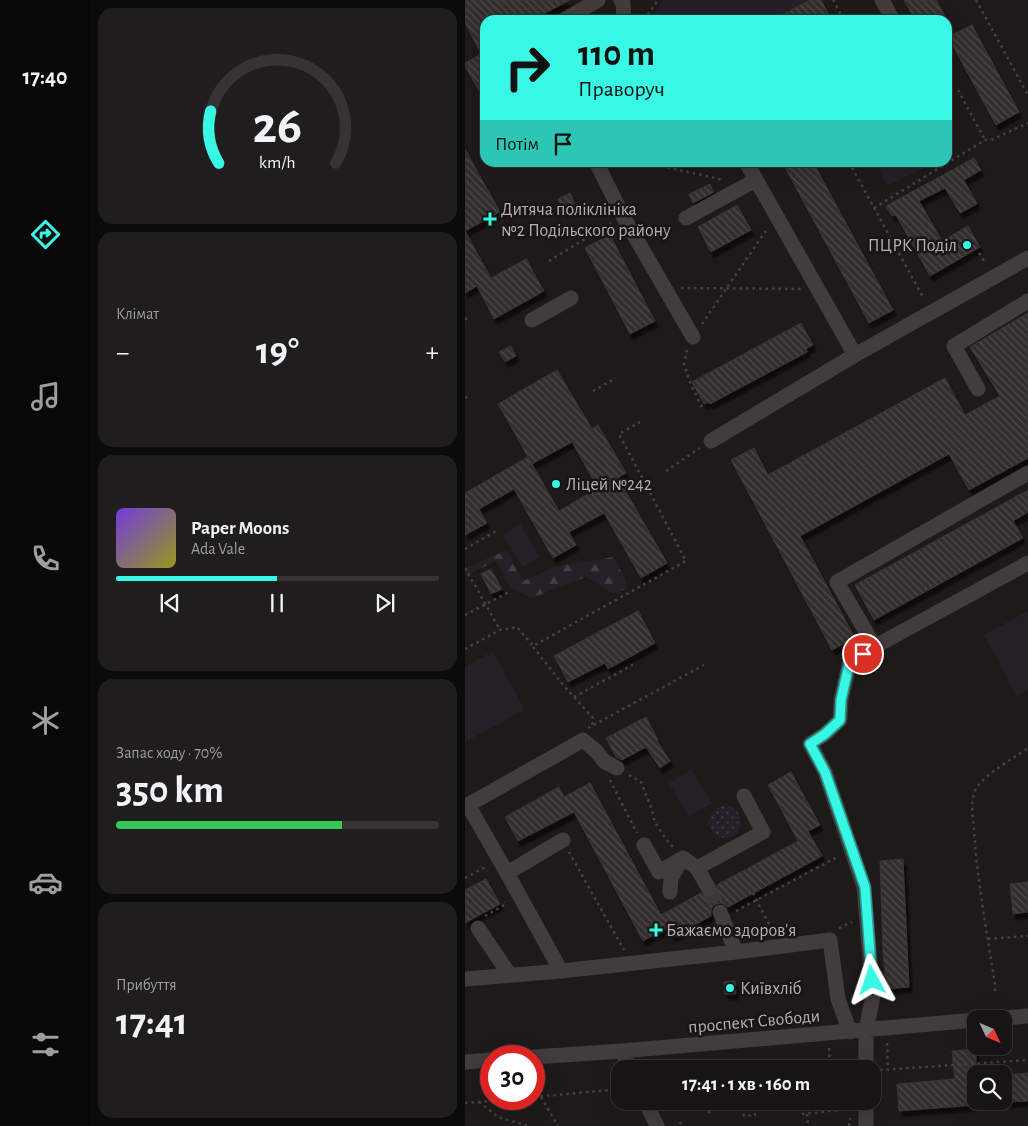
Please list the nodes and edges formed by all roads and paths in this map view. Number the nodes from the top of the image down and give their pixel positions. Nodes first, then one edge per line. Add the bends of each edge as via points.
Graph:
1 (598, 0) edge
2 (658, 0) edge
3 (833, 0) edge
4 (882, 0) edge
5 (976, 0) edge
6 (624, 1) edge
7 (572, 15) edge
8 (624, 15) edge
9 (648, 15) edge
10 (841, 15) edge
11 (890, 15) edge
12 (958, 90) dead end
13 (1028, 94) edge
14 (1028, 123) edge
15 (985, 140) junction
16 (952, 160) edge
17 (603, 167) edge
18 (669, 167) edge
19 (747, 167) edge
20 (852, 167) edge
21 (941, 167) edge
22 (750, 182) junction
23 (874, 208) junction
24 (623, 216) junction
25 (776, 216) junction
26 (686, 218) dead end
27 (979, 253) dead end
28 (1028, 258) edge
29 (549, 261) dead end
30 (986, 265) dead end
31 (665, 288) junction
32 (727, 288) junction
33 (817, 289) junction
34 (571, 298) dead end
35 (925, 300) dead end
36 (1028, 301) edge
37 (532, 320) dead end
38 (693, 337) junction
39 (855, 355) junction
40 (616, 378) dead end
41 (979, 389) dead end
42 (593, 391) dead end
43 (703, 410) dead end
44 (640, 422) dead end
45 (711, 441) joint
46 (666, 471) dead end
47 (1028, 473) edge
48 (498, 530) dead end
49 (465, 549) edge
50 (1028, 563) edge
51 (465, 568) edge
52 (509, 592) dead end
53 (486, 604) junction
54 (465, 615) edge
55 (500, 630) junction
56 (533, 646) junction
57 (875, 647) junction
58 (465, 649) edge
59 (636, 663) dead end
60 (574, 697) junction
61 (583, 740) junction
62 (1028, 748) edge
63 (611, 765) junction
64 (744, 796) dead end
65 (467, 806) edge
66 (563, 840) joint
67 (644, 845) joint
68 (852, 850) junction
69 (683, 858) junction
70 (697, 868) junction
71 (507, 873) junction
72 (491, 875) dead end
73 (465, 878) edge
74 (709, 889) tunnel mouth
75 (670, 892) dead end
76 (753, 893) dead end
77 (502, 897) dead end
78 (506, 904) dead end
79 (721, 915) joint
80 (479, 928) dead end
81 (773, 932) dead end
82 (1028, 936) edge
83 (988, 939) junction
84 (736, 952) junction
85 (627, 956) dead end
86 (561, 970) junction
87 (509, 974) junction
88 (465, 979) edge
89 (995, 991) dead end
90 (1028, 1016) edge
91 (1013, 1017) edge
92 (967, 1021) edge
93 (866, 1030) junction
94 (850, 1032) junction
95 (622, 1051) junction
96 (545, 1056) edge
97 (626, 1060) edge
98 (871, 1060) edge
99 (1028, 1060) edge
100 (480, 1061) edge
101 (465, 1062) edge
102 (881, 1068) edge
103 (611, 1090) edge
104 (545, 1097) edge
105 (479, 1102) joint
106 (465, 1103) edge
107 (545, 1104) edge
108 (649, 1110) edge
109 (713, 1110) edge
110 (743, 1110) edge
111 (754, 1110) edge
112 (842, 1110) edge
113 (866, 1110) edge
114 (709, 1113) dead end
115 (802, 1114) dead end
116 (807, 1114) junction
117 (680, 1122) dead end
118 (527, 1126) edge
119 (558, 1126) edge
120 (657, 1126) edge
121 (682, 1126) edge
122 (808, 1126) edge
123 (866, 1126) edge

1 - 7 street
2 - 9 path
3 - 10 path
4 - 11 street
5 - 13 path
6 - 8 street
12 - 15 path
14 - 15 path
15 - 16 path
17 - 24 street
18 - 22 path
19 - 22 street
20 - 23 path
21 - 23 path
22 - 25 street
22 - 26 street
23 - 35 path
24 - 29 path
24 - 31 street
25 - 32 path
25 - 33 street
27 - 30 path
28 - 39 street
31 - 32 path
31 - 38 street
32 - 33 path
32 - 38 path
33 - 39 street
34 - 37 street
36 - 41 street via 954,346
38 - 43 path via 684,364
39 - 45 street
40 - 42 path
44 - 56 path via 619,434 686,561
45 - 46 path
47 - 57 street via 837,582
48 - 49 path
50 - 57 street
51 - 53 path
52 - 53 path
53 - 54 path
53 - 55 path
55 - 56 path via 517,627
55 - 58 path
56 - 60 path
57 - 68 street via 850,660 840,720 810,744 825,772
59 - 60 path
60 - 61 path via 593,718 593,726
61 - 63 street
61 - 65 street
62 - 83 path via 981,781 975,791 972,807 976,860
63 - 67 path via 610,782
63 - 69 path via 641,782 655,822
64 - 70 street via 763,832
65 - 71 street
66 - 71 street
66 - 85 path
67 - 69 street via 659,872
68 - 79 path
68 - 93 street via 865,887 873,996
69 - 70 street
69 - 75 street via 671,878
70 - 74 street
71 - 86 street
72 - 73 path via 483,868
76 - 81 path
77 - 78 path
79 - 84 street
80 - 87 street
82 - 83 path
83 - 89 path
84 - 86 street
84 - 94 street via 830,940 838,999
86 - 87 street
87 - 88 street
90 - 91 street
92 - 93 street, проспект Свободи
93 - 94 street, проспект Свободи
93 - 98 street
94 - 95 street, проспект Свободи
95 - 96 street, проспект Свободи
95 - 97 street
99 - 102 path
100 - 101 street
103 - 104 path
105 - 106 path
105 - 118 path via 498,1117
107 - 119 path
108 - 120 street
109 - 114 path
110 - 111 path via 744,1116 755,1115
112 - 116 path
113 - 123 street
115 - 116 path
116 - 122 path
117 - 121 path

